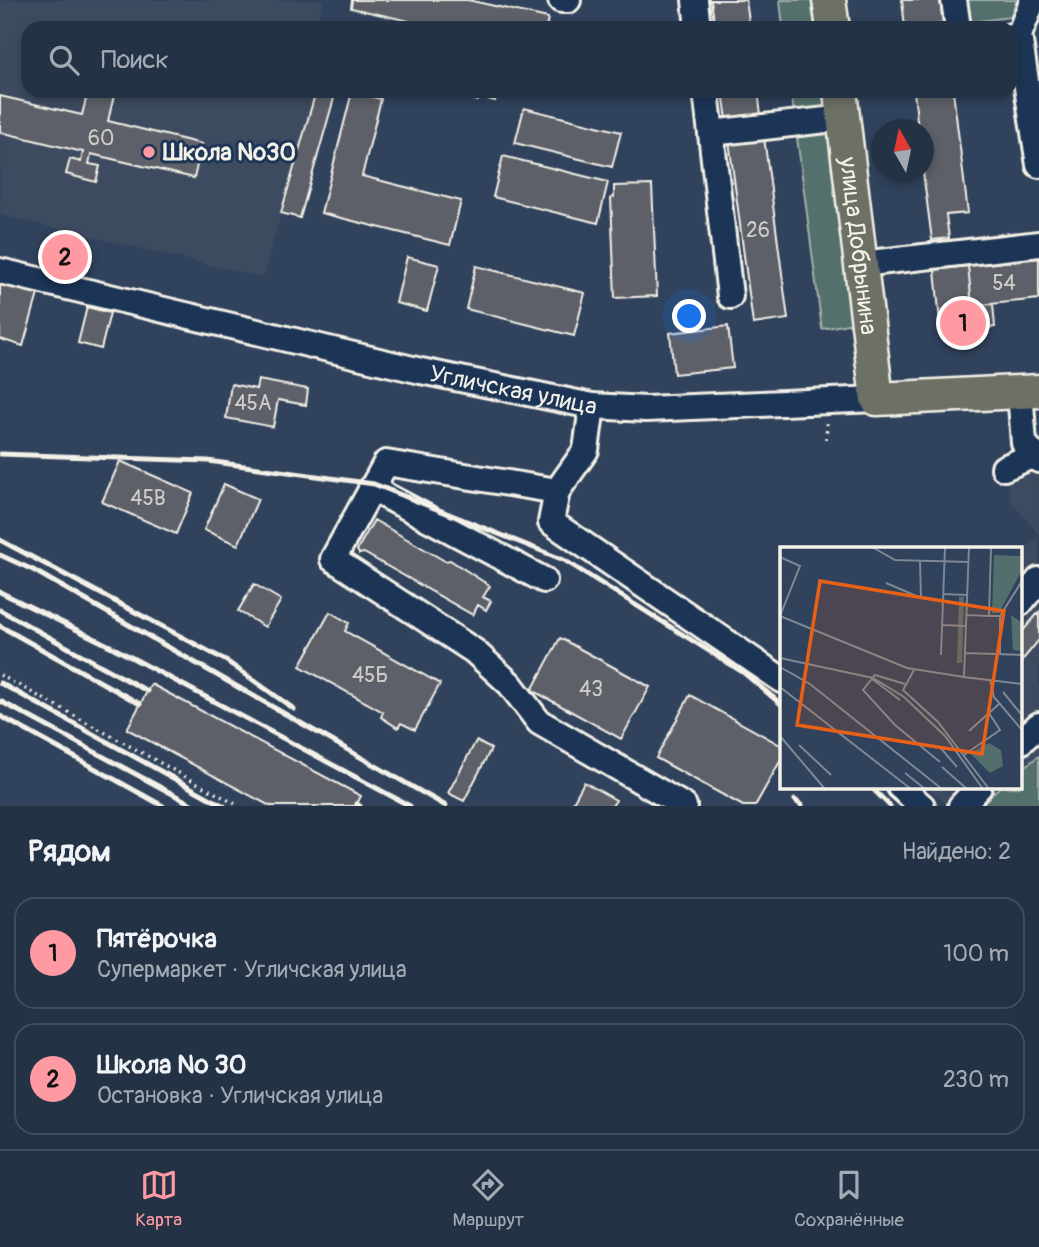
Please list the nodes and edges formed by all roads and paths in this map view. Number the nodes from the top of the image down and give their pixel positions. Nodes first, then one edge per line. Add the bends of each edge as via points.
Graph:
1 (561, 0) edge
2 (568, 0) edge
3 (695, 0) edge
4 (829, 0) edge
5 (954, 0) edge
6 (1033, 0) edge
7 (697, 21) edge
8 (832, 21) edge
9 (957, 21) edge
10 (1018, 30) edge
11 (1018, 52) edge
12 (707, 98) edge
13 (842, 105) edge
14 (711, 133) junction
15 (1039, 165) edge
16 (1039, 244) edge
17 (861, 264) junction
18 (0, 271) edge
19 (730, 296) dead end
20 (1030, 391) edge
21 (877, 399) junction
22 (592, 405) junction
23 (825, 423) dead end
24 (826, 439) dead end
25 (1037, 457) edge
26 (1004, 468) dead end
27 (371, 488) junction
28 (557, 491) junction
29 (544, 580) dead end
30 (1039, 580) edge
31 (1021, 602) edge
32 (0, 675) edge
33 (780, 679) edge
34 (1039, 725) edge
35 (1021, 741) edge
36 (901, 788) edge
37 (978, 788) edge
38 (239, 806) edge
39 (684, 806) edge
40 (922, 806) edge
41 (961, 806) edge

1 - 2 street
3 - 7 street
4 - 8 main road
5 - 9 street
6 - 10 street
11 - 15 street
12 - 14 street
13 - 14 street
13 - 17 main road, улица Добрынина
14 - 19 street
16 - 17 street
17 - 21 main road, улица Добрынина
18 - 22 street, Угличская улица via 432,373
20 - 21 main road, Угличская улица
20 - 25 street via 1024,443
21 - 22 street, Угличская улица via 646,409
22 - 28 street via 586,450
23 - 24 path
25 - 26 street
27 - 28 street via 386,463
27 - 29 street
27 - 39 street via 333,559 474,651 510,684 539,722
28 - 33 street via 551,522
30 - 31 street
32 - 38 path
34 - 35 street
36 - 40 street
37 - 41 street

